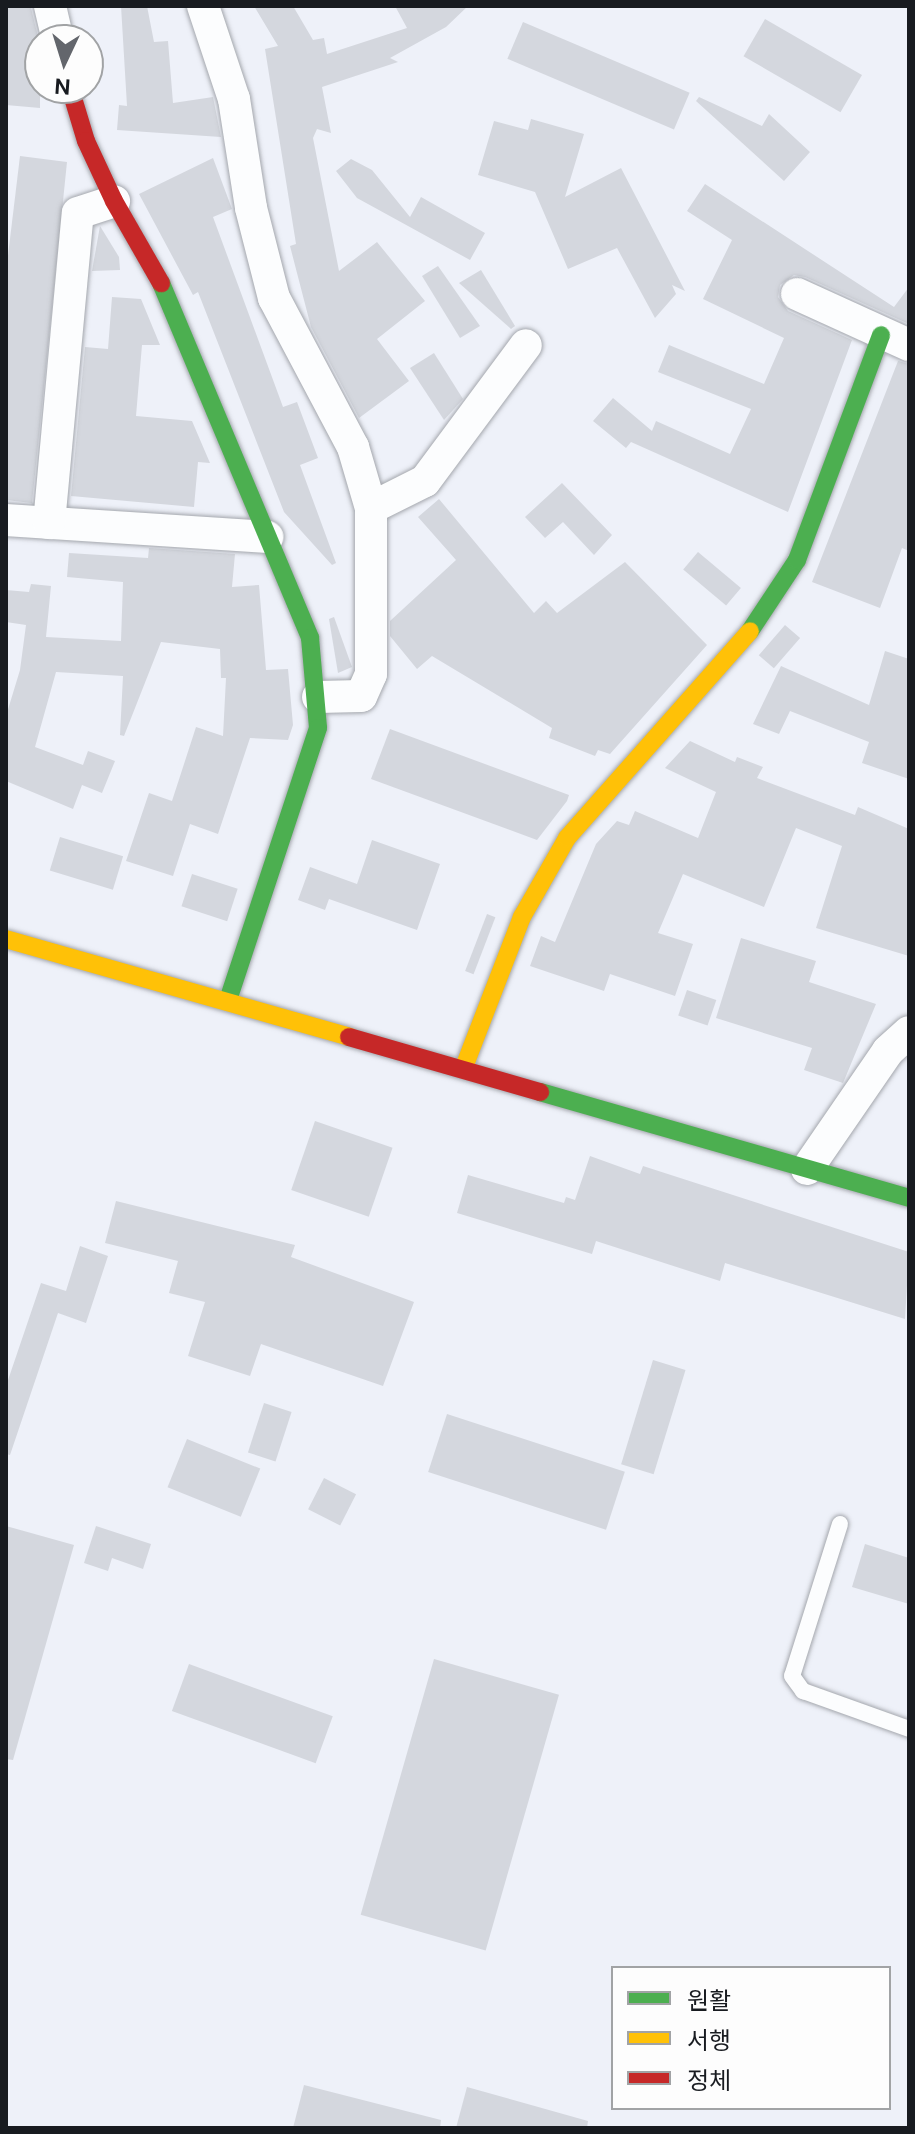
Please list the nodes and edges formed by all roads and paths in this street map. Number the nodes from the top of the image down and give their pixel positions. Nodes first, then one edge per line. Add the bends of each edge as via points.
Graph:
1 (203, 6) edge
2 (75, 104) edge
3 (114, 201) junction
4 (797, 294) dead end
5 (895, 340) edge
6 (526, 345) dead end
7 (371, 508) junction
8 (6, 520) edge
9 (49, 523) junction
10 (267, 537) junction
11 (318, 697) junction
12 (6, 939) edge
13 (228, 1000) junction
14 (909, 1032) edge
15 (464, 1067) junction
16 (807, 1169) junction
17 (909, 1198) edge
18 (840, 1524) dead end
19 (909, 1729) edge

1 - 7 street via 234,99 251,208 274,298 353,447
2 - 3 street
3 - 9 street via 78,213
3 - 10 street via 155,268
4 - 5 street
5 - 15 street via 797,560 754,626 695,699 567,838 522,917
6 - 7 street via 425,481
7 - 11 street via 371,674 361,696
8 - 9 street
9 - 10 street
10 - 11 street via 310,638
11 - 13 street via 318,728 297,799
12 - 13 street
13 - 15 street
14 - 16 street via 888,1051
15 - 16 street
16 - 17 street
18 - 19 lane via 792,1676 803,1691

